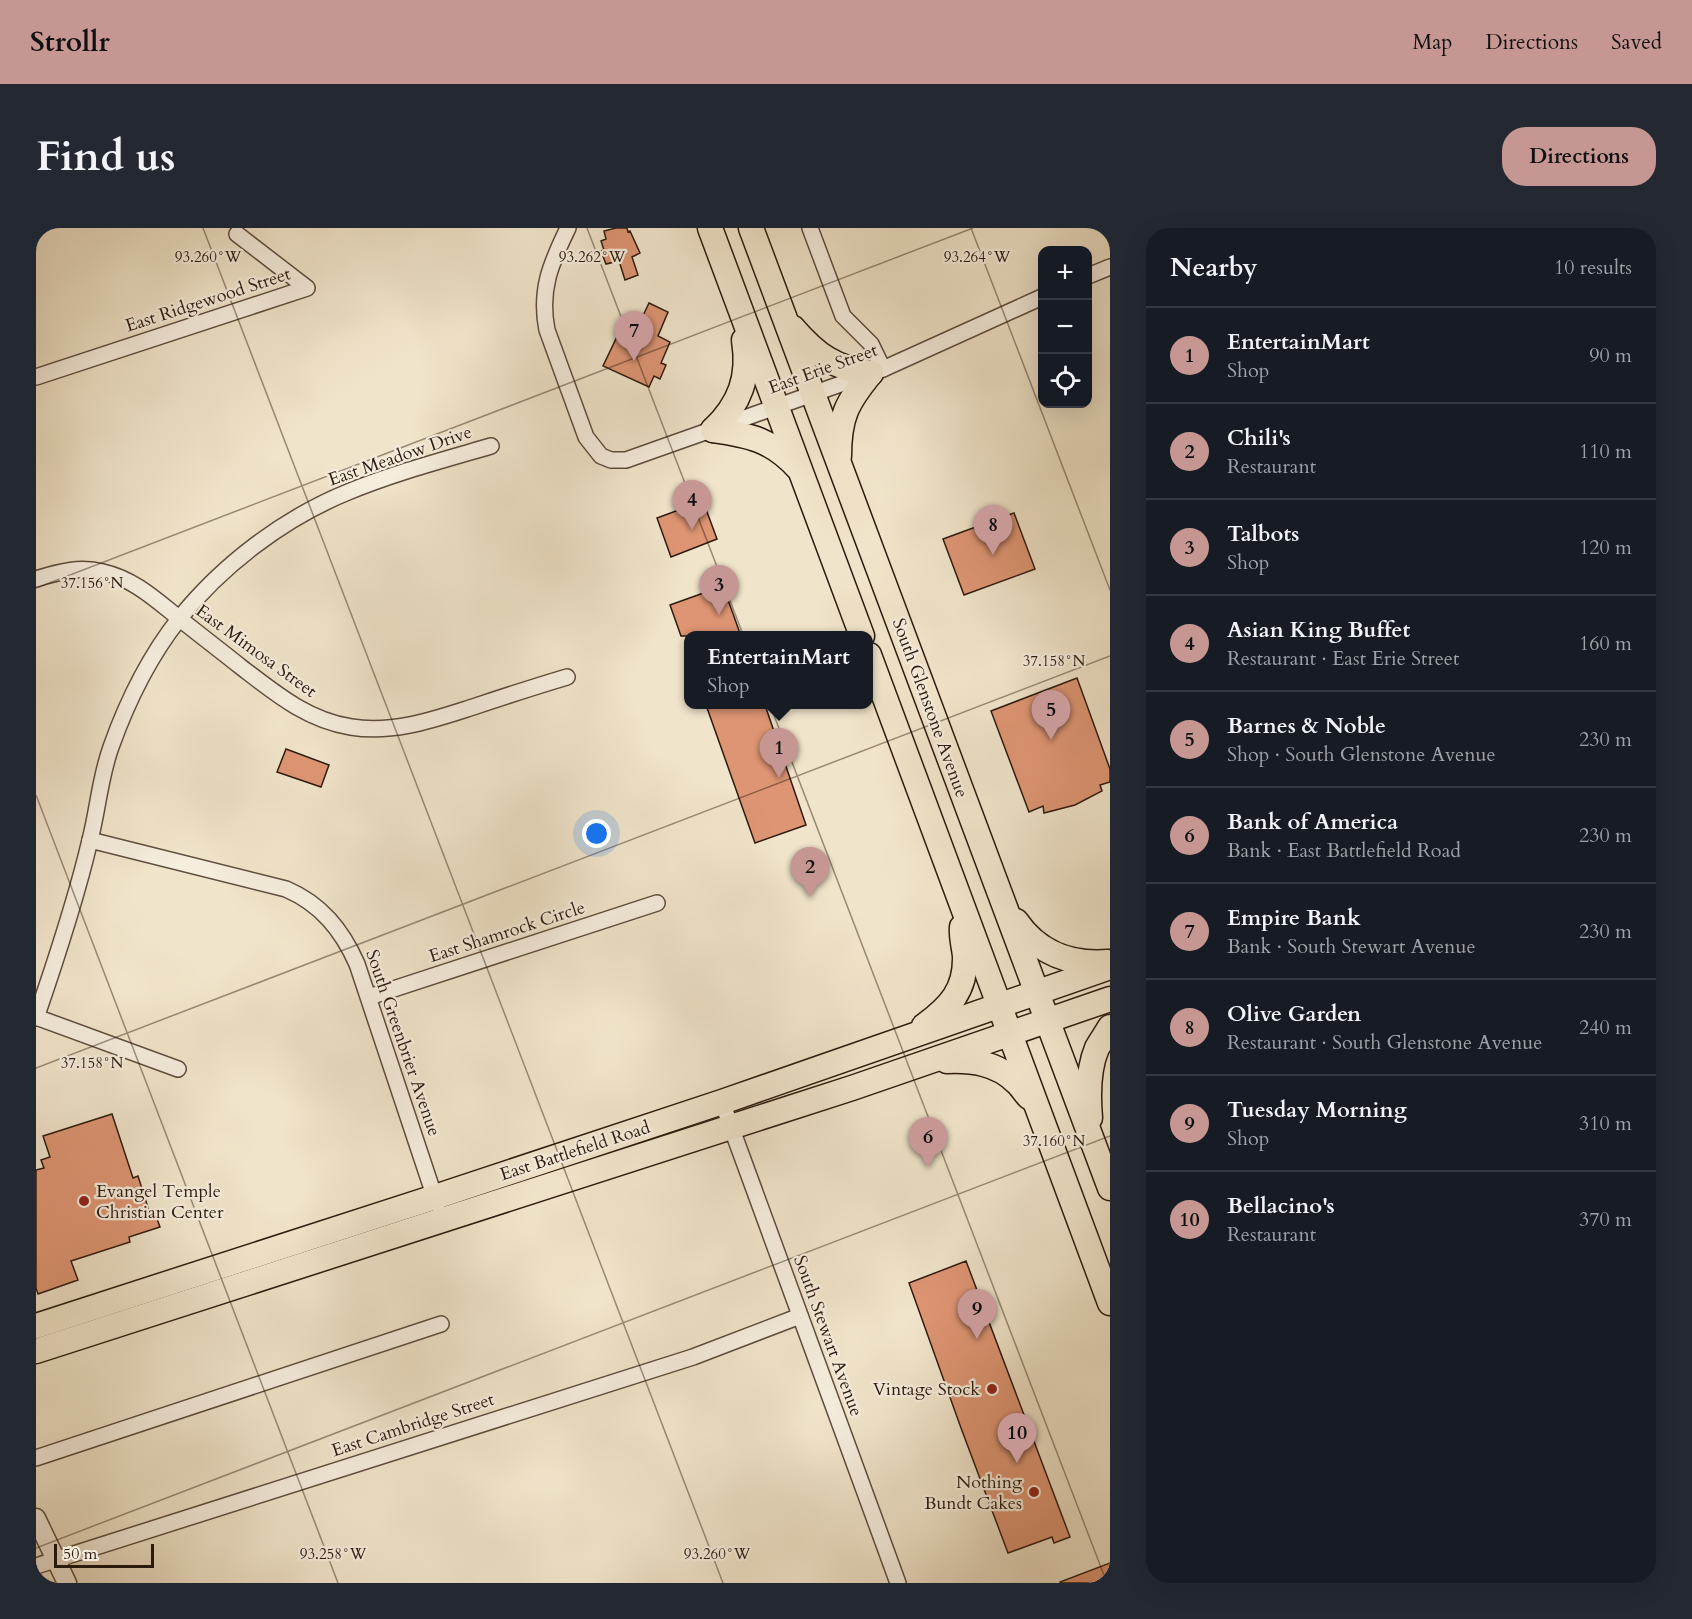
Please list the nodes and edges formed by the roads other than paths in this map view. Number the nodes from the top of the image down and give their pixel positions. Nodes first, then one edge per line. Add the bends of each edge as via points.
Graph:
1 (568, 228) edge
2 (710, 228) edge
3 (751, 228) edge
4 (810, 228) edge
5 (237, 234) dead end
6 (1110, 267) edge
7 (1092, 274) edge
8 (1038, 299) edge
9 (736, 300) junction
10 (786, 321) junction
11 (877, 371) junction
12 (36, 377) edge
13 (813, 394) junction
14 (776, 407) junction
15 (713, 430) junction
16 (491, 446) dead end
17 (840, 464) junction
18 (800, 470) junction
19 (36, 579) edge
20 (179, 619) junction
21 (860, 631) edge
22 (873, 666) edge
23 (567, 677) dead end
24 (90, 840) junction
25 (1002, 902) junction
26 (657, 903) dead end
27 (963, 907) junction
28 (1110, 962) edge
29 (1110, 967) edge
30 (1037, 992) junction
31 (369, 997) junction
32 (1110, 999) edge
33 (1000, 1006) junction
34 (36, 1018) edge
35 (1048, 1021) junction
36 (1110, 1027) edge
37 (1010, 1034) junction
38 (908, 1038) junction
39 (927, 1063) junction
40 (178, 1069) dead end
41 (722, 1102) junction
42 (1036, 1105) junction
43 (731, 1127) junction
44 (1091, 1138) junction
45 (1110, 1188) edge
46 (435, 1197) junction
47 (443, 1221) junction
48 (1110, 1303) edge
49 (800, 1316) junction
50 (441, 1324) dead end
51 (36, 1326) edge
52 (36, 1352) edge
53 (36, 1458) edge
54 (36, 1518) edge
55 (56, 1559) junction
56 (36, 1566) edge
57 (67, 1583) edge
58 (898, 1583) edge

1 - 15 street, East Erie Street via 546,282 545,320 586,437 597,452 611,460 626,460
2 - 9 main road
3 - 10 main road, South Glenstone Avenue
4 - 11 street via 843,316 871,344
5 - 12 street, East Ridgewood Street via 307,288
6 - 7 street
8 - 11 street, East Erie Street
9 - 14 main road
9 - 15 main road via 746,351 744,380 732,408
10 - 11 main road via 829,361 854,371
10 - 13 main road, South Glenstone Avenue
11 - 13 street, East Erie Street
11 - 17 main road via 855,393 844,415
13 - 14 street, East Erie Street
13 - 17 main road, South Glenstone Avenue
14 - 15 street, East Erie Street
14 - 18 main road
15 - 18 main road via 750,437 777,448
16 - 20 street, East Meadow Drive via 370,483 307,512 236,562
17 - 25 main road, South Glenstone Avenue
18 - 21 main road
19 - 20 street, East Mimosa Street via 67,570 107,573 136,585
20 - 23 street, East Mimosa Street via 282,699 322,720 352,727 412,725
20 - 24 street, East Meadow Drive via 140,679 120,724 103,772
22 - 27 main road, South Glenstone Avenue
24 - 31 street, South Greenbrier Avenue via 297,894 317,907 342,934
24 - 34 street, East Meadow Drive
25 - 28 main road via 1037,945 1069,960
25 - 30 main road, South Glenstone Avenue
26 - 31 street, East Shamrock Circle
27 - 33 main road, South Glenstone Avenue
27 - 38 main road via 961,938 965,955 961,985 955,999 940,1015
29 - 30 main road, East Battlefield Road
30 - 33 main road, East Battlefield Road
30 - 35 main road, South Glenstone Avenue
31 - 46 street, South Greenbrier Avenue
32 - 35 main road, East Battlefield Road
33 - 37 main road, South Glenstone Avenue
33 - 38 main road, East Battlefield Road
34 - 40 street
35 - 37 main road, East Battlefield Road
35 - 44 main road, South Glenstone Avenue
36 - 44 main road via 1093,1062
37 - 39 main road, East Battlefield Road
37 - 42 main road, South Glenstone Avenue
38 - 41 main road, East Battlefield Road
39 - 42 main road via 964,1061 992,1065 1005,1072
39 - 43 main road, East Battlefield Road
41 - 43 street, South Stewart Avenue
41 - 46 main road, East Battlefield Road
42 - 48 main road, South Glenstone Avenue
43 - 47 main road, East Battlefield Road
43 - 49 street, South Stewart Avenue
44 - 45 main road, South Glenstone Avenue
46 - 47 street, South Greenbrier Avenue
46 - 51 main road, East Battlefield Road
47 - 52 main road, East Battlefield Road
49 - 55 street, East Cambridge Street via 693,1357
49 - 58 street, South Stewart Avenue
50 - 53 street
54 - 55 street
55 - 56 street, East Cambridge Street
55 - 57 street

